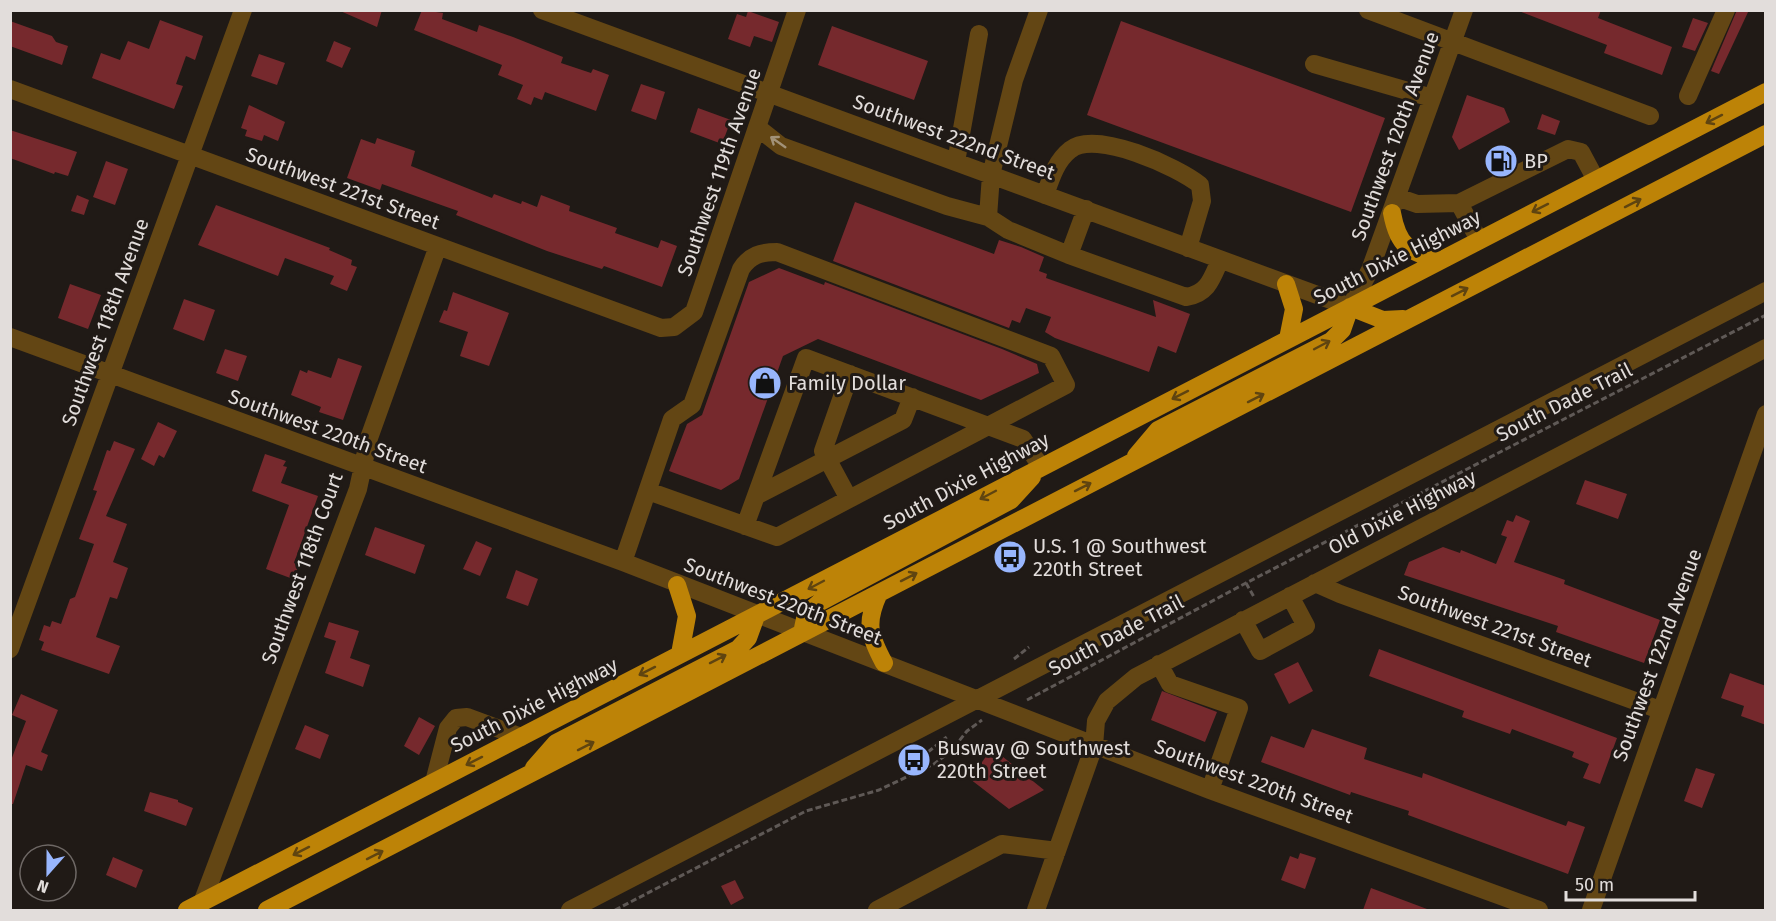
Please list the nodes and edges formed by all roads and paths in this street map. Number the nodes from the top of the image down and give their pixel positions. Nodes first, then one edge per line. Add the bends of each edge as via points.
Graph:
1 (243, 10) edge
2 (542, 10) edge
3 (797, 10) edge
4 (1039, 10) edge
5 (1368, 10) edge
6 (1464, 10) edge
7 (1725, 10) edge
8 (979, 34) dead end
9 (1453, 42) junction
10 (1314, 64) dead end
11 (10, 88) edge
12 (1766, 92) edge
13 (769, 94) junction
14 (1688, 96) dead end
15 (1432, 98) junction
16 (1650, 116) dead end
17 (757, 127) junction
18 (1766, 134) edge
19 (190, 155) junction
20 (956, 162) junction
21 (991, 174) junction
22 (1596, 180) junction
23 (1045, 195) junction
24 (1459, 203) junction
25 (1394, 205) junction
26 (1086, 210) junction
27 (988, 217) junction
28 (1479, 240) junction
29 (438, 246) junction
30 (1188, 248) junction
31 (1069, 255) junction
32 (1220, 260) junction
33 (1440, 260) junction
34 (1286, 284) junction
35 (1766, 291) edge
36 (1350, 307) junction
37 (1766, 315) edge
38 (1408, 319) junction
39 (661, 328) joint
40 (10, 337) edge
41 (1288, 339) junction
42 (1766, 348) edge
43 (109, 373) junction
44 (850, 374) junction
45 (912, 397) junction
46 (1766, 414) edge
47 (989, 426) junction
48 (827, 459) junction
49 (1132, 462) junction
50 (1041, 467) junction
51 (362, 468) junction
52 (648, 491) junction
53 (756, 495) junction
54 (849, 500) junction
55 (745, 526) junction
56 (623, 562) junction
57 (1315, 582) junction
58 (1246, 583) junction
59 (677, 585) junction
60 (879, 593) junction
61 (1290, 596) junction
62 (1254, 597) dead end
63 (756, 616) junction
64 (1243, 620) junction
65 (802, 633) junction
66 (10, 649) edge
67 (680, 654) junction
68 (884, 663) junction
69 (1159, 664) junction
70 (978, 699) junction
71 (1025, 701) dead end
72 (1660, 710) junction
73 (987, 718) dead end
74 (521, 737) junction
75 (1094, 746) junction
76 (526, 776) junction
77 (434, 782) junction
78 (1210, 790) junction
79 (1058, 851) junction
80 (200, 909) edge
81 (267, 910) edge
82 (570, 910) edge
83 (615, 910) edge
84 (877, 910) edge
85 (1036, 910) edge
86 (1539, 910) edge
87 (1591, 910) edge

1 - 19 street, Southwest 118th Avenue
2 - 13 street, Southwest 222nd Street
3 - 13 street, Southwest 119th Avenue
4 - 21 street via 1014,80
5 - 9 street
6 - 9 street, Southwest 120th Avenue
7 - 14 street
8 - 20 street
9 - 15 street, Southwest 120th Avenue
9 - 16 street
10 - 15 street
11 - 19 street, Southwest 221st Street
12 -> 22 highway, South Dixie Highway
13 - 17 street, Southwest 119th Avenue
13 - 20 street, Southwest 222nd Street
15 - 25 street, Southwest 120th Avenue
27 -> 17 street via 781,146
17 - 39 street, Southwest 119th Avenue via 694,312 674,327
38 -> 18 highway
19 - 29 street, Southwest 221st Street
19 - 43 street, Southwest 118th Avenue
20 - 21 street, Southwest 222nd Street
21 - 23 street, Southwest 222nd Street
21 - 27 street
22 - 24 street via 1581,152 1568,149
22 -> 28 highway, South Dixie Highway
23 - 26 street, Southwest 222nd Street
23 - 30 street via 1054,170 1071,149 1088,143 1108,145 1183,171 1200,185 1202,201
24 - 25 street
24 - 28 street
25 - 33 highway via 1398,237 1409,249
25 - 36 street, Southwest 120th Avenue via 1370,270
26 - 30 street, Southwest 222nd Street
26 - 31 street
27 - 31 street via 1008,230
28 - 33 highway, South Dixie Highway
29 - 39 street, Southwest 221st Street
29 - 51 street, Southwest 118th Court via 369,438
30 - 32 street, Southwest 222nd Street
31 - 32 street via 1186,297 1205,290
32 - 34 street, Southwest 222nd Street
33 - 36 highway, South Dixie Highway
34 - 36 street, Southwest 222nd Street
34 - 41 highway via 1294,309
35 - 70 street
36 - 38 highway via 1383,320
36 - 41 highway, South Dixie Highway
49 -> 36 highway via 1158,430 1331,341 1342,330
37 - 58 path, South Dade Trail
49 -> 38 highway
40 - 43 street, Southwest 220th Street
41 -> 50 highway, South Dixie Highway
42 - 57 street, Old Dixie Highway
43 - 51 street, Southwest 220th Street
43 - 66 street, Southwest 118th Avenue
44 - 45 street
44 - 48 street via 823,451
44 - 53 street via 806,358
45 - 47 street
45 - 48 street via 903,420
46 - 72 street, Southwest 122nd Avenue
47 - 50 street via 1023,439
47 - 52 street via 1066,385 1051,356 777,252 764,252 746,261 741,269 692,405 672,419
47 - 54 street
48 - 53 street
48 - 54 street
60 -> 49 highway
50 -> 63 highway, South Dixie Highway
50 - 65 highway via 1011,500 820,602 806,614
51 - 56 street, Southwest 220th Street
51 - 80 street, Southwest 118th Court via 358,489
52 - 55 street
52 - 56 street
53 - 55 street
54 - 55 street via 777,537
56 - 59 street, Southwest 220th Street
57 - 61 street, Old Dixie Highway
57 - 72 street, Southwest 221st Street
58 - 62 path
58 - 71 path, South Dade Trail
59 - 63 street, Southwest 220th Street
59 - 67 highway via 687,616
60 - 65 highway
60 - 68 highway via 869,625
61 - 64 street, Old Dixie Highway
61 - 64 street via 1306,626 1260,651
63 - 65 street, Southwest 220th Street
63 - 67 highway, South Dixie Highway
76 -> 63 highway via 556,743 738,649 748,638
64 - 69 street, Old Dixie Highway
65 - 68 street, Southwest 220th Street
76 -> 65 highway
67 -> 74 highway, South Dixie Highway
68 - 70 street, Southwest 220th Street
69 - 75 street, Old Dixie Highway via 1107,701 1096,721
69 - 78 street via 1170,684 1239,708
70 - 75 street, Southwest 220th Street
70 - 82 street
72 - 87 street, Southwest 122nd Avenue
73 - 83 path via 967,730 951,751 934,764 879,790 806,811
74 -> 77 highway, South Dixie Highway
74 - 77 street via 467,717 456,718 448,728
75 - 78 street, Southwest 220th Street
75 - 79 street
81 -> 76 highway
77 -> 80 highway, South Dixie Highway
78 - 86 street, Southwest 220th Street
79 - 84 street via 1002,844
79 - 85 street

